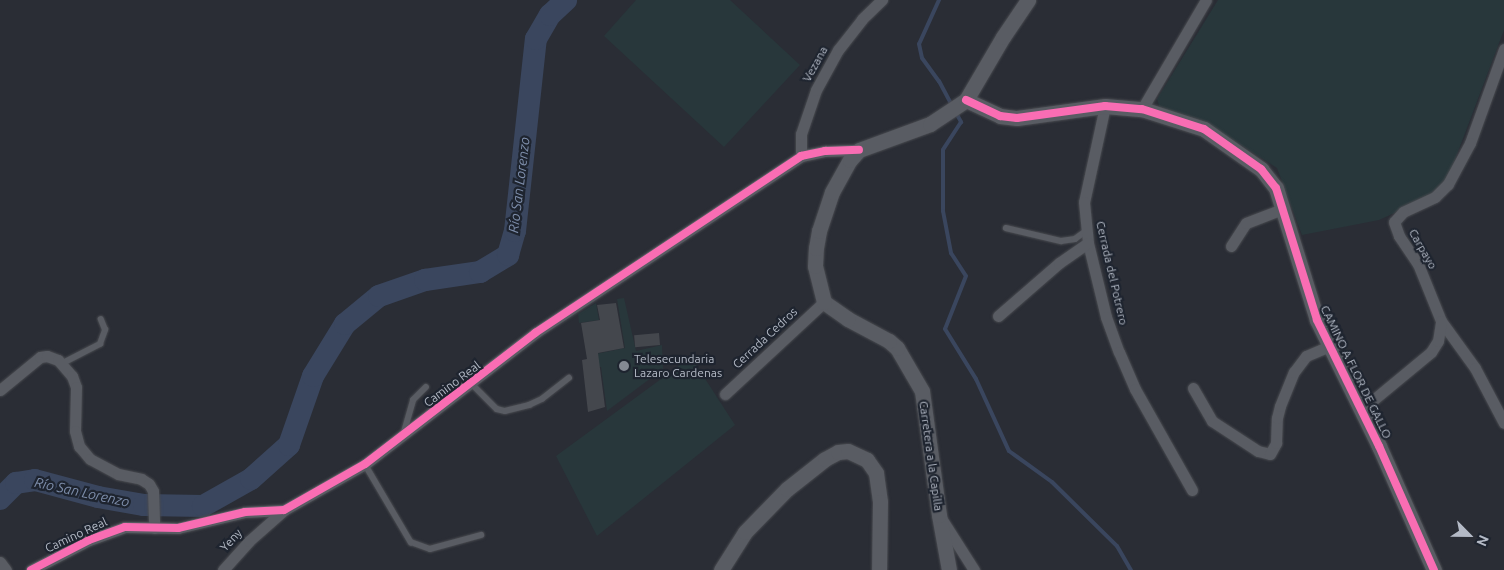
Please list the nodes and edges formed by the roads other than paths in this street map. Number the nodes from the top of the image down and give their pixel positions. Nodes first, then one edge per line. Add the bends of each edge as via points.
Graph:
1 (882, 0) edge
2 (1028, 0) edge
3 (1206, 0) edge
4 (1504, 49) edge
5 (962, 103) junction
6 (1106, 106) junction
7 (1142, 109) junction
8 (859, 150) junction
9 (801, 156) junction
10 (1283, 209) junction
11 (1006, 228) dead end
12 (1087, 237) junction
13 (1231, 246) dead end
14 (824, 302) junction
15 (998, 316) dead end
16 (101, 320) dead end
17 (1441, 321) junction
18 (1330, 346) junction
19 (61, 364) junction
20 (569, 378) dead end
21 (472, 384) junction
22 (426, 387) dead end
23 (1193, 388) dead end
24 (0, 390) edge
25 (725, 394) dead end
26 (1362, 410) junction
27 (1504, 423) edge
28 (404, 434) junction
29 (365, 464) junction
30 (1192, 490) dead end
31 (284, 510) junction
32 (938, 515) junction
33 (154, 528) junction
34 (482, 535) dead end
35 (0, 562) edge
36 (34, 569) edge
37 (6, 570) edge
38 (222, 570) edge
39 (721, 570) edge
40 (879, 570) edge
41 (949, 570) edge
42 (974, 570) edge
43 (1434, 570) edge

1 - 9 street, Vezana via 838,50 816,90 801,134
2 - 5 street
3 - 7 street
4 - 17 street, Carpayo via 1470,143 1448,184 1435,197 1403,212 1394,222 1399,236 1418,264
5 - 6 street, CAMINO A FLOR DE GALLO via 1000,116 1017,118
5 - 8 street via 930,124
6 - 7 street, CAMINO A FLOR DE GALLO
6 - 12 street, Cerrada del Potrero via 1086,186 1084,214
7 - 10 street, CAMINO A FLOR DE GALLO via 1204,129 1255,163 1269,177
8 - 9 street, Camino Real via 825,150
8 - 14 street via 841,174 819,231 815,266
9 - 21 street, Camino Real via 535,333
10 - 13 street via 1246,223
10 - 18 street, CAMINO A FLOR DE GALLO via 1312,307
11 - 12 lane via 1061,241
12 - 15 street
12 - 30 street, Cerrada del Potrero via 1106,317 1119,352
14 - 25 street, Cerrada Cedros
14 - 32 street, Carretera a la Capilla via 889,342 916,378 925,405
16 - 19 lane via 105,330 100,344
17 - 26 street via 1438,340 1431,352
17 - 27 street, Carpayo via 1475,368
18 - 23 street via 1306,356 1294,372 1280,406 1276,443 1270,454 1258,451 1212,421
18 - 26 street, CAMINO A FLOR DE GALLO
19 - 24 street via 52,357 40,357
19 - 33 street via 75,381 76,440 84,454 118,474 147,482 153,490
20 - 21 lane via 542,399 505,411 497,409
21 - 28 street, Camino Real
22 - 28 lane via 413,400
26 - 43 street, CAMINO A FLOR DE GALLO
28 - 29 street, Camino Real
29 - 31 street, Camino Real
29 - 34 lane via 411,542 430,548
31 - 33 street, Camino Real via 245,512 178,528
31 - 38 street, Yeny
32 - 41 street, Carretera a la Capilla
32 - 42 street
33 - 36 street, Camino Real via 114,530
35 - 37 street
39 - 40 street via 745,532 787,489 825,459 848,450 867,460 876,473 880,502

